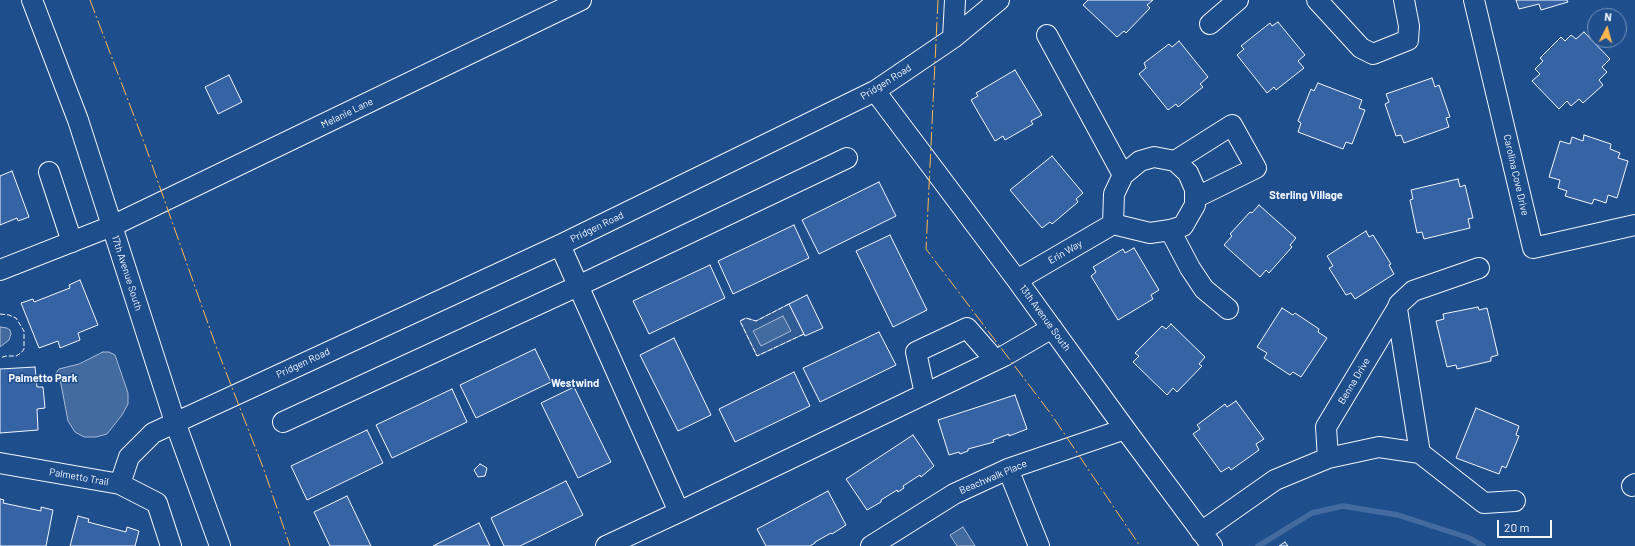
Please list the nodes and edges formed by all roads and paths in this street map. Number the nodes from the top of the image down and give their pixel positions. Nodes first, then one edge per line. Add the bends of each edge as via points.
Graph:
1 (32, 0) edge
2 (581, 0) edge
3 (955, 0) edge
4 (999, 0) edge
5 (1238, 0) edge
6 (1317, 0) edge
7 (1404, 0) edge
8 (1474, 0) edge
9 (1210, 24) dead end
10 (1048, 35) dead end
11 (953, 38) junction
12 (875, 91) junction
13 (847, 158) dead end
14 (1175, 161) junction
15 (49, 172) dead end
16 (1123, 175) junction
17 (1195, 198) junction
18 (1112, 224) junction
19 (1635, 225) edge
20 (112, 226) junction
21 (1170, 230) junction
22 (72, 242) junction
23 (560, 245) junction
24 (1479, 268) dead end
25 (0, 270) edge
26 (1017, 280) junction
27 (578, 286) junction
28 (1228, 309) dead end
29 (1397, 309) junction
30 (1052, 328) junction
31 (995, 360) junction
32 (925, 394) junction
33 (175, 422) junction
34 (283, 422) dead end
35 (1124, 429) junction
36 (1420, 454) junction
37 (1328, 458) junction
38 (0, 463) edge
39 (1008, 469) junction
40 (120, 484) junction
41 (1515, 501) dead end
42 (679, 512) junction
43 (1207, 539) edge
44 (171, 546) edge
45 (220, 546) edge
46 (606, 546) edge
47 (871, 546) edge
48 (1039, 546) edge

1 - 20 street, 17th Avenue South via 78,120
2 - 20 street, Melanie Lane
3 - 11 street
4 - 11 street, Pridgen Road
5 - 9 street
6 - 7 street via 1361,48 1373,54 1408,40 1409,26
8 - 19 street, Carolina Cove Drive via 1533,248
10 - 16 street
11 - 12 street, Pridgen Road
12 - 23 street, Pridgen Road
12 - 26 street, 13th Avenue South
13 - 27 street
14 - 16 street via 1147,159 1140,161
14 - 17 street via 1188,173 1195,189
14 - 17 street via 1232,125 1256,168
15 - 22 street
16 - 18 street via 1114,194
17 - 21 street via 1195,205 1184,226
18 - 21 street via 1150,232
18 - 26 street, Erin Way
20 - 22 street
20 - 33 street, 17th Avenue South
21 - 28 street via 1204,289
22 - 25 street
23 - 27 street
23 - 33 street, Pridgen Road
24 - 29 street, Benna Drive via 1413,291
26 - 30 street, 13th Avenue South
27 - 34 street
27 - 42 street
29 - 36 street
29 - 37 street, Benna Drive via 1326,427
30 - 31 street
30 - 35 street, 13th Avenue South
31 - 32 street
31 - 32 street via 967,328 916,352
32 - 42 street
33 - 40 street, Palmetto Trail via 153,433 129,457
33 - 45 street, 17th Avenue South
35 - 39 street, Beachwalk Place
35 - 43 street, 13th Avenue South
36 - 37 street via 1379,447
36 - 41 street via 1484,503
37 - 43 street via 1275,480
38 - 40 street, Palmetto Trail
39 - 47 street, Beachwalk Place via 954,494
39 - 48 street
40 - 44 street via 157,503
42 - 46 street

